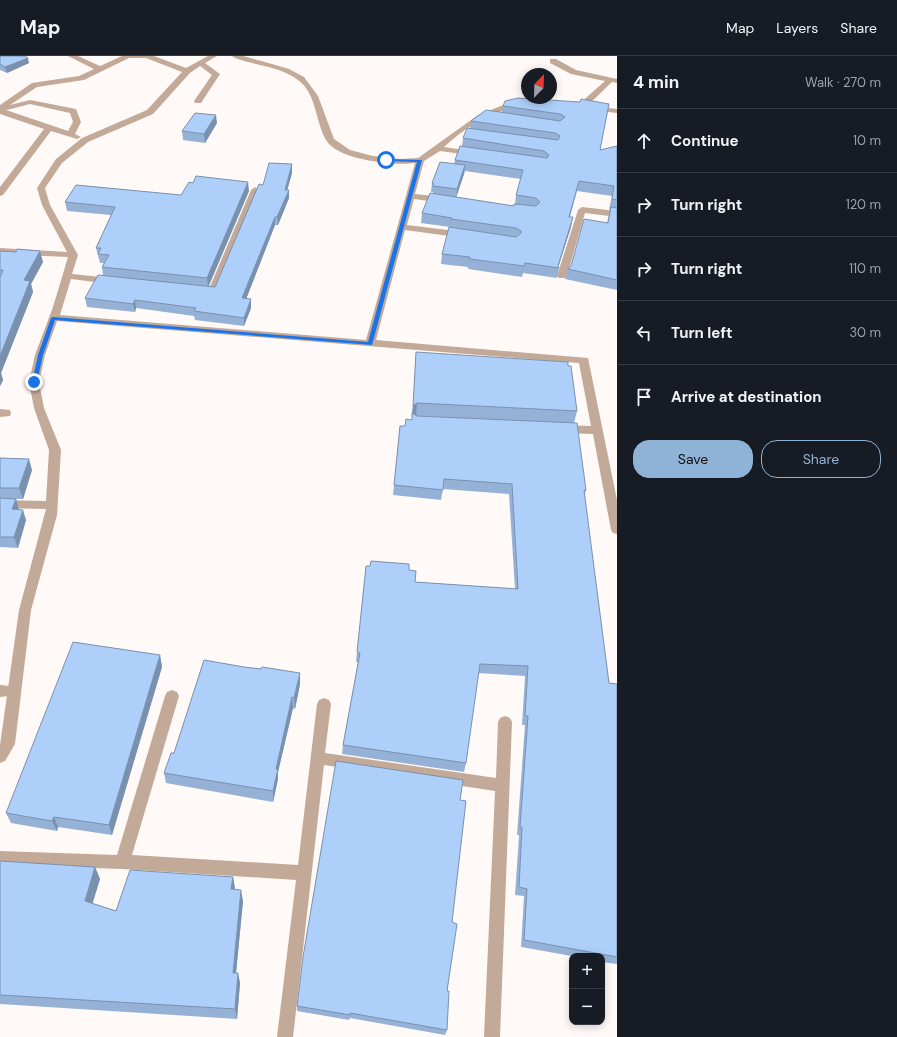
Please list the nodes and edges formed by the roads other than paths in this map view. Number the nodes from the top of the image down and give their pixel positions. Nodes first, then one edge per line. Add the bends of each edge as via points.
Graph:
1 (72, 56) edge
2 (129, 56) edge
3 (213, 56) edge
4 (236, 56) edge
5 (553, 61) dead end
6 (200, 63) junction
7 (100, 69) junction
8 (187, 71) junction
9 (613, 81) edge
10 (198, 101) dead end
11 (521, 103) edge
12 (0, 110) edge
13 (617, 111) edge
14 (483, 116) junction
15 (498, 118) edge
16 (49, 128) junction
17 (457, 132) junction
18 (472, 134) edge
19 (70, 135) junction
20 (85, 140) junction
21 (437, 148) junction
22 (482, 155) edge
23 (420, 160) junction
24 (255, 190) edge
25 (0, 193) edge
26 (410, 196) junction
27 (449, 201) edge
28 (617, 214) edge
29 (402, 227) junction
30 (477, 237) edge
31 (0, 251) edge
32 (73, 255) junction
33 (67, 276) junction
34 (562, 276) dead end
35 (120, 282) edge
36 (189, 290) edge
37 (53, 318) junction
38 (370, 343) junction
39 (550, 428) edge
40 (598, 430) junction
41 (0, 504) edge
42 (51, 505) junction
43 (617, 530) edge
44 (0, 691) edge
45 (14, 691) junction
46 (172, 696) dead end
47 (324, 704) dead end
48 (505, 722) dead end
49 (0, 757) edge
50 (318, 758) junction
51 (503, 786) junction
52 (0, 858) edge
53 (122, 862) junction
54 (304, 873) junction
55 (285, 1037) edge
56 (492, 1037) edge

1 - 7 street
2 - 7 street
2 - 8 street via 147,56
3 - 6 street
4 - 23 street via 289,72 302,79 318,106 331,142 347,152 379,160
5 - 9 street via 574,72
6 - 8 street
6 - 10 street via 216,74
7 - 12 street via 80,78 35,86
8 - 20 street via 150,112
9 - 13 street via 578,106
11 - 14 street via 506,105
12 - 16 street
12 - 19 street via 30,102 73,111 77,122
14 - 15 street
14 - 17 street
16 - 19 street
16 - 25 street
17 - 18 street
17 - 21 street
19 - 20 street
20 - 32 street via 58,161 41,188 46,205
21 - 22 street
21 - 23 street
23 - 26 street
24 - 36 street via 212,292
26 - 27 street
26 - 29 street
28 - 34 street via 582,210
29 - 30 street
29 - 38 street
31 - 32 street
32 - 33 street
33 - 35 street
33 - 37 street
37 - 38 street
37 - 42 street via 34,382 39,408 55,450
38 - 40 street via 584,360
39 - 40 street
40 - 43 street
41 - 42 street
42 - 45 street via 51,515 25,610
44 - 45 street
45 - 49 street via 8,744
46 - 53 street
47 - 50 street
48 - 51 street
50 - 51 street
50 - 54 street
51 - 56 street
52 - 53 street
53 - 54 street
54 - 55 street

